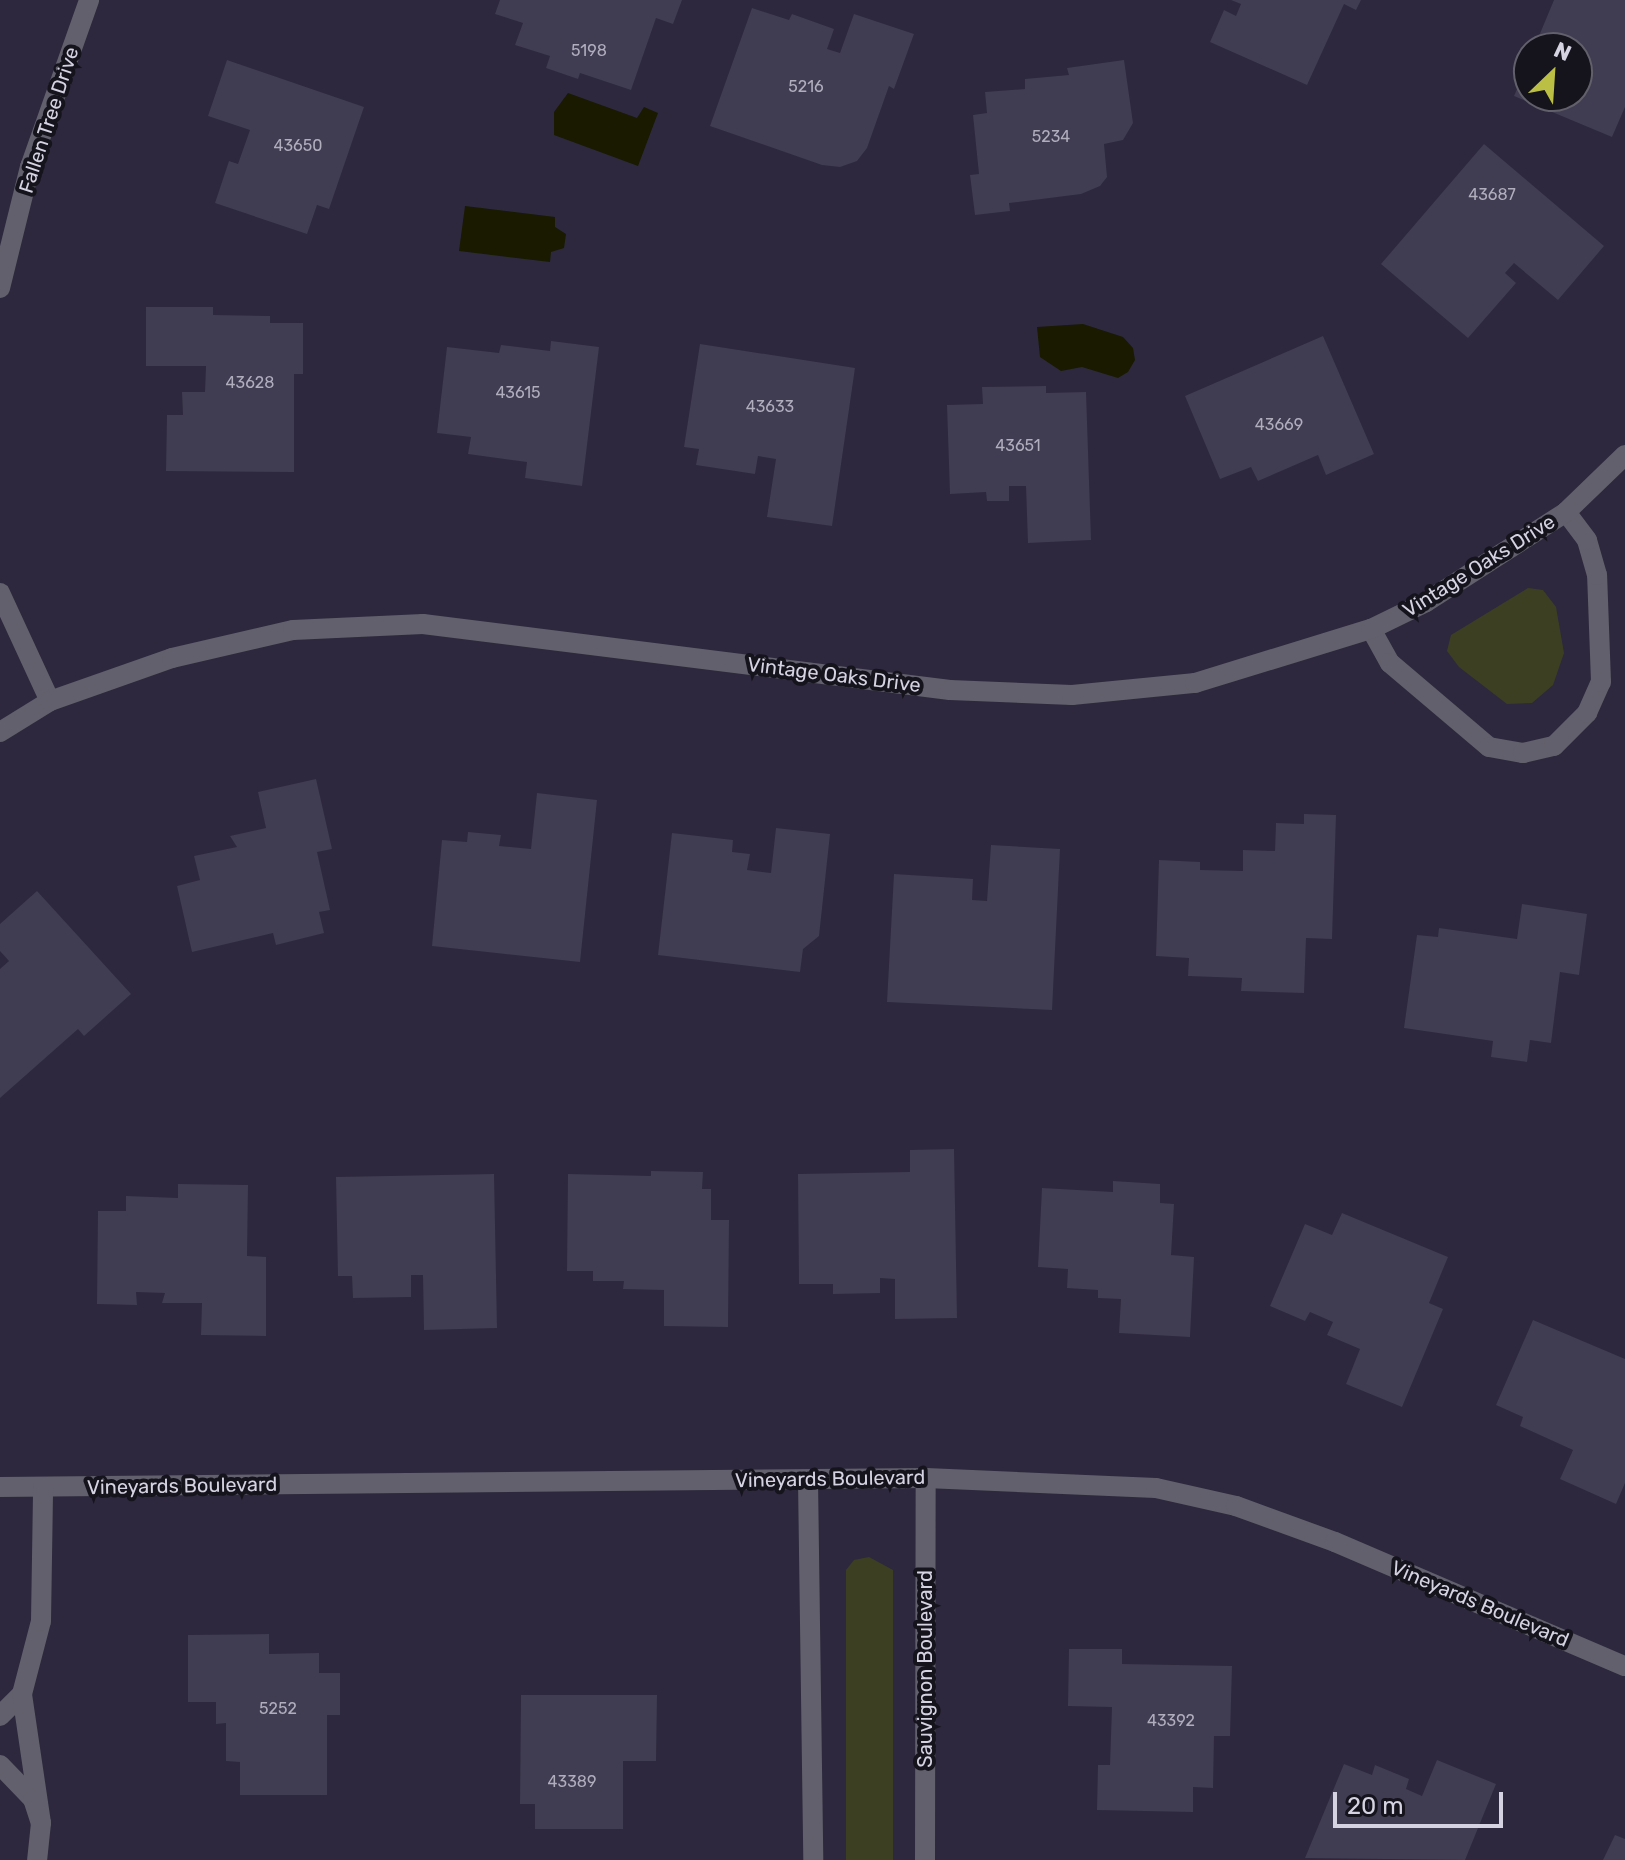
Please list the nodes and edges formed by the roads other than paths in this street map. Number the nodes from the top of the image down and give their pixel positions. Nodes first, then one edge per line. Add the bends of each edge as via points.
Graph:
1 (89, 0) edge
2 (0, 288) edge
3 (1625, 455) edge
4 (1566, 512) junction
5 (0, 593) edge
6 (1371, 629) junction
7 (50, 701) junction
8 (0, 732) edge
9 (926, 1478) junction
10 (808, 1480) junction
11 (0, 1487) edge
12 (43, 1487) junction
13 (1625, 1666) edge
14 (22, 1694) junction
15 (0, 1716) edge
16 (0, 1765) edge
17 (41, 1823) junction
18 (37, 1860) edge
19 (813, 1860) edge
20 (925, 1860) edge

1 - 2 street, Fallen Tree Drive via 30,167
3 - 4 street, Vintage Oaks Drive
4 - 6 street, Vintage Oaks Drive via 1506,553
4 - 6 street via 1587,540 1597,575 1601,682 1587,713 1554,746 1523,753 1489,747 1399,672
5 - 7 street
6 - 7 street, Vintage Oaks Drive via 1195,683 1072,695 950,690 423,624 293,630 172,658
7 - 8 street, Vintage Oaks Drive
9 - 10 street, Vineyards Boulevard
9 - 13 street, Vineyards Boulevard via 1156,1488 1236,1506
9 - 20 street, Sauvignon Boulevard
10 - 12 street, Vineyards Boulevard
10 - 19 street
11 - 12 street, Vineyards Boulevard
12 - 14 street via 41,1621
14 - 15 street
14 - 17 street
16 - 17 street via 33,1799
17 - 18 street

